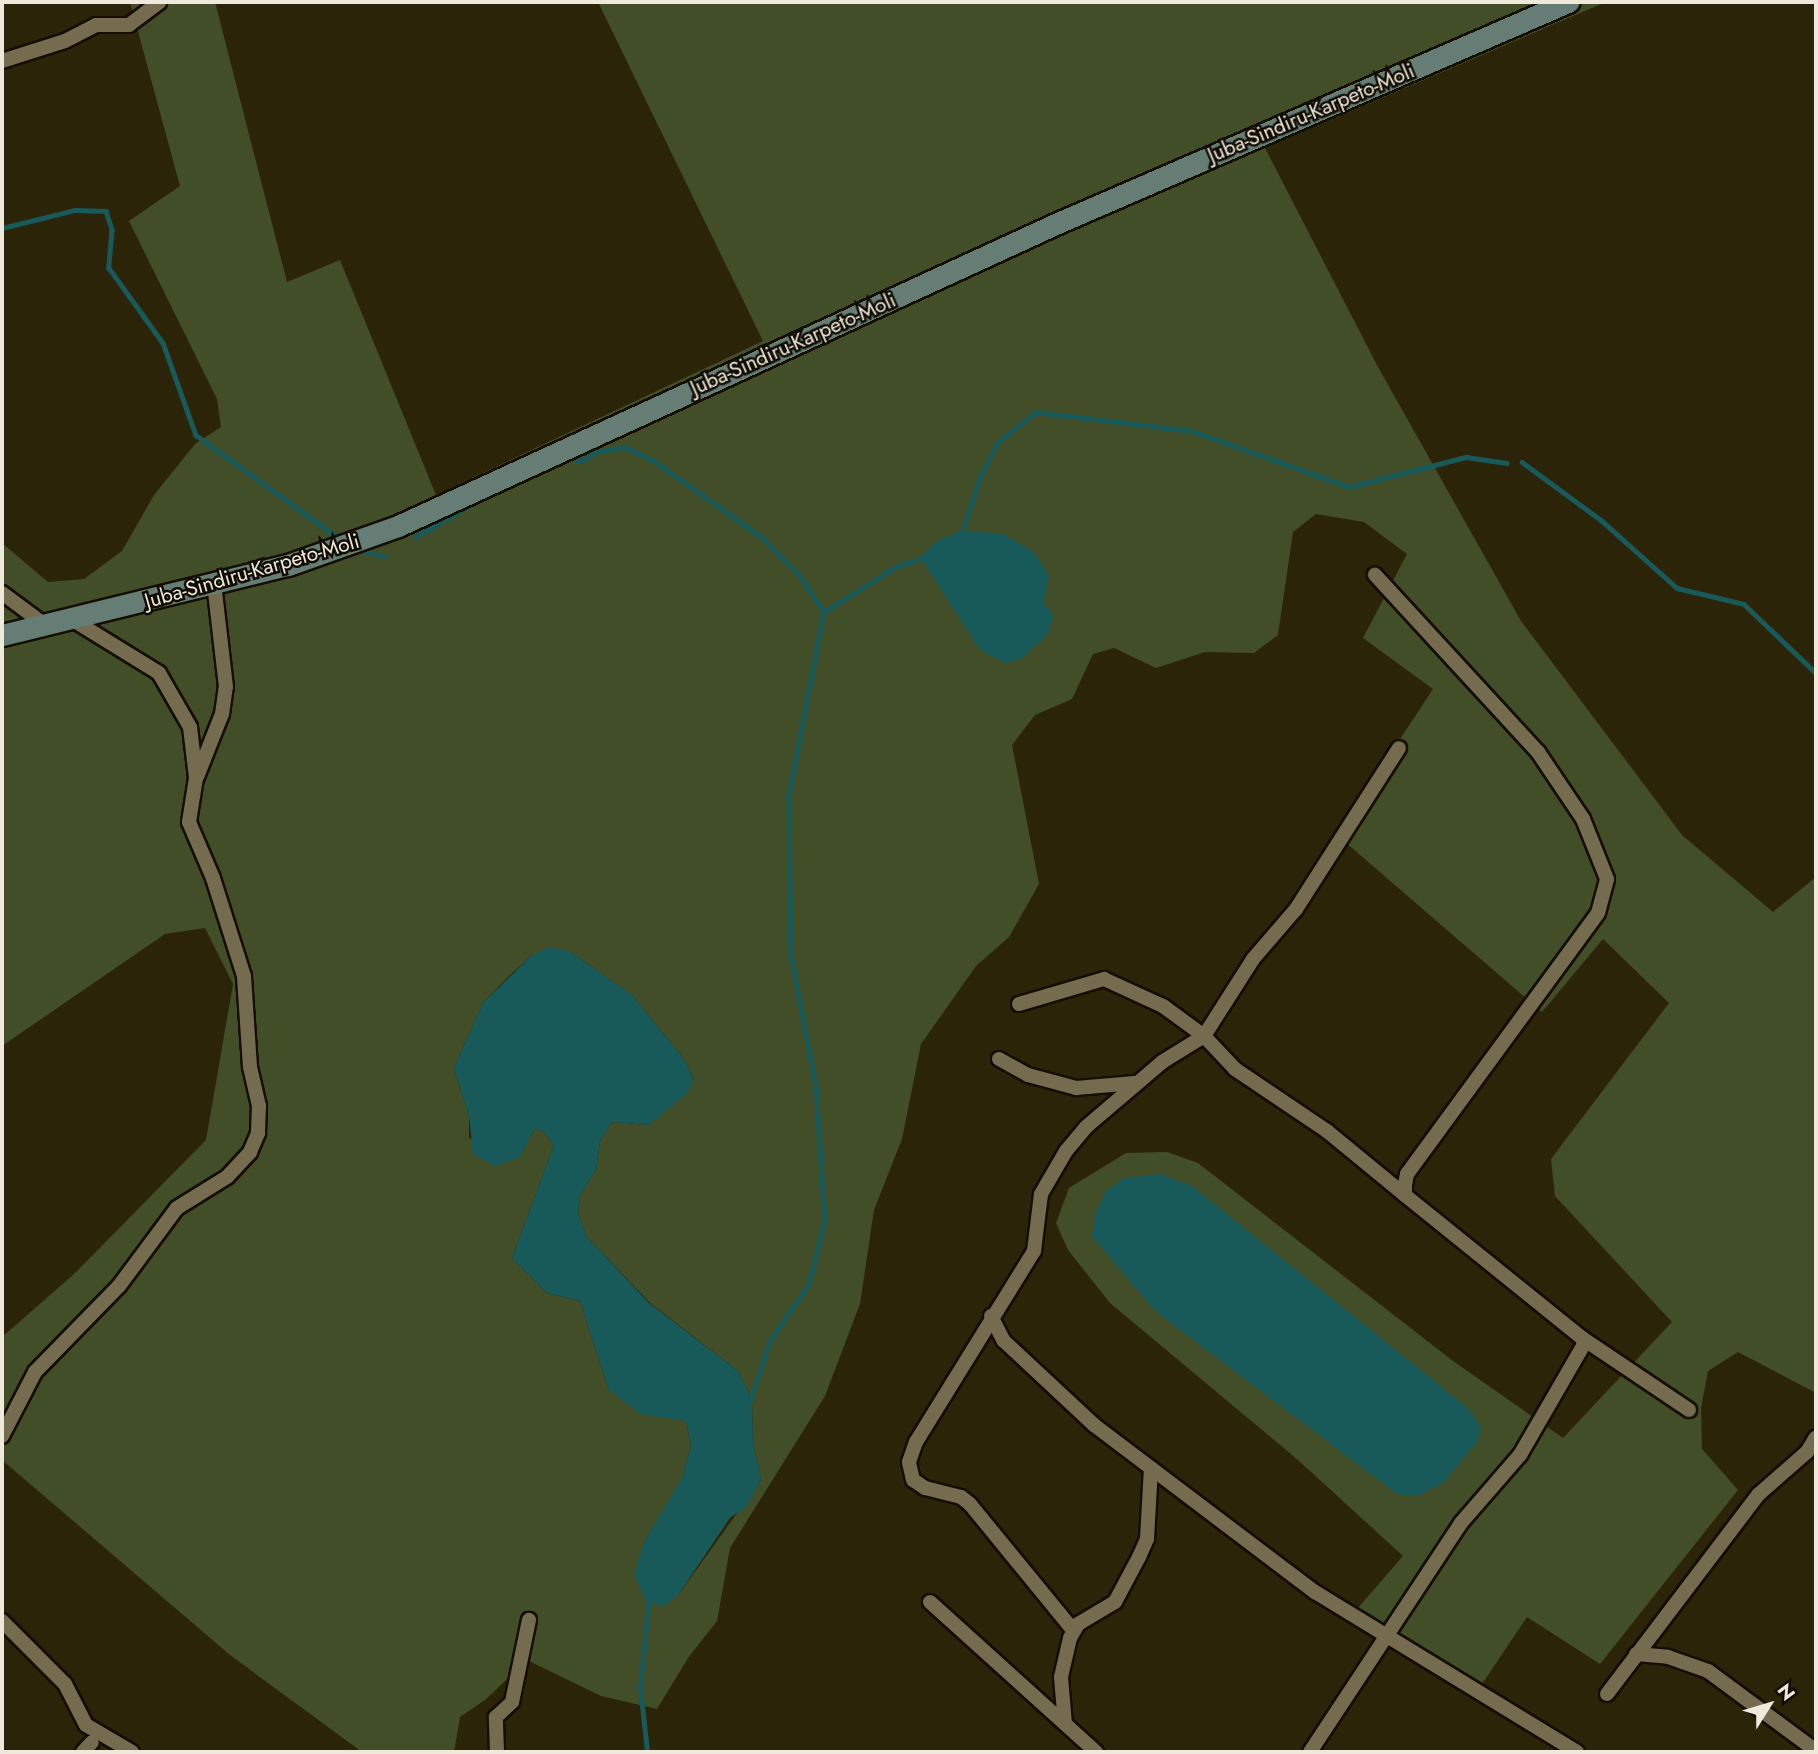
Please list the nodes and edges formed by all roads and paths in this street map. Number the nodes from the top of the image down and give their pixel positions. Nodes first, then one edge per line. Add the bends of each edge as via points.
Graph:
1 (159, 2) edge
2 (1568, 2) edge
3 (2, 61) edge
4 (1375, 575) dead end
5 (214, 584) junction
6 (2, 593) edge
7 (73, 620) junction
8 (45, 625) junction
9 (2, 635) edge
10 (1399, 748) dead end
11 (197, 778) junction
12 (1019, 1004) dead end
13 (1204, 1036) junction
14 (999, 1059) dead end
15 (1140, 1081) junction
16 (1405, 1195) junction
17 (990, 1316) junction
18 (1582, 1338) junction
19 (1689, 1410) dead end
20 (2, 1436) edge
21 (1816, 1437) edge
22 (1151, 1468) junction
23 (930, 1602) dead end
24 (529, 1620) dead end
25 (2, 1621) edge
26 (1073, 1630) junction
27 (1387, 1637) junction
28 (1636, 1654) junction
29 (1607, 1694) dead end
30 (1065, 1724) junction
31 (1313, 1751) edge
32 (1816, 1751) edge
33 (132, 1752) edge
34 (498, 1752) edge
35 (1096, 1752) edge
36 (1577, 1752) edge

1 - 3 street via 129,25 96,25 65,41
2 - 5 main road, Juba-Sindiru-Karpeto-Moli via 1060,222 398,526 288,565
4 - 16 street via 1538,752 1583,818 1607,879 1598,913 1407,1174
5 - 7 main road, Juba-Sindiru-Karpeto-Moli
5 - 11 street via 226,687 222,715
6 - 8 street
7 - 8 main road, Juba-Sindiru-Karpeto-Moli
7 - 11 street via 159,673 190,727
8 - 9 main road, Juba-Sindiru-Karpeto-Moli
10 - 13 street via 1296,909 1253,959
11 - 20 street via 189,822 214,878 244,976 258,1133 250,1152 227,1177 177,1208 119,1286 34,1372
12 - 13 street via 1104,979 1163,1006
13 - 15 street via 1172,1054
13 - 16 street via 1236,1069 1327,1130
14 - 15 street via 1028,1075 1076,1088
15 - 17 street via 1079,1134 1049,1177 1041,1194 1034,1251
16 - 18 street
17 - 22 street via 1004,1341 1094,1425
17 - 26 street via 916,1441 910,1471 919,1486 961,1496 970,1504
18 - 19 street
18 - 27 street via 1581,1354 1541,1423 1461,1523
21 - 28 street via 1807,1452 1759,1494
22 - 26 street via 1147,1539 1139,1556 1115,1602
22 - 27 street via 1315,1592
23 - 30 street
24 - 34 street via 512,1702 496,1717
25 - 33 street via 65,1684 86,1725
26 - 30 street via 1061,1677
27 - 31 street
27 - 36 street
28 - 29 street
28 - 32 street via 1668,1657 1708,1671
30 - 35 street

